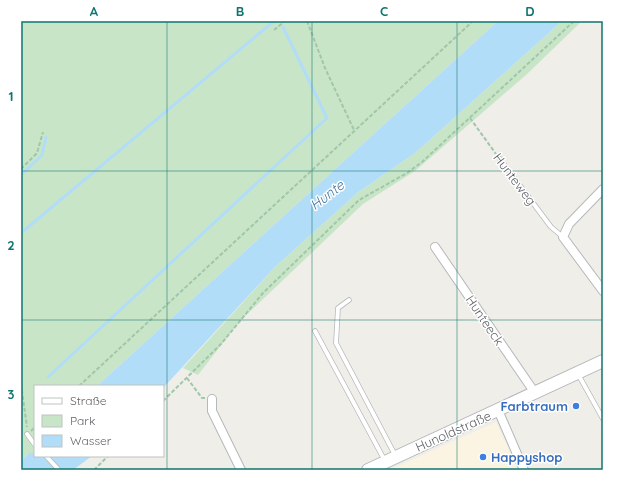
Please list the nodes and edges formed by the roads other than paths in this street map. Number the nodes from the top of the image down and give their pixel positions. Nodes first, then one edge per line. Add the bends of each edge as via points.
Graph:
1 (500, 159) road end
2 (603, 189) edge
3 (563, 237) junction
4 (435, 247) dead end
5 (603, 291) edge
6 (349, 300) dead end
7 (315, 332) dead end
8 (603, 361) edge
9 (578, 373) junction
10 (535, 393) junction
11 (212, 399) road end
12 (498, 410) junction
13 (603, 419) edge
14 (27, 434) road end
15 (34, 443) edge
16 (47, 457) edge
17 (391, 459) junction
18 (58, 470) edge
19 (241, 470) edge
20 (368, 470) edge
21 (524, 470) edge

1 - 3 lane, Hunteweg via 550,227
2 - 3 street via 569,224
3 - 5 street, Hunteweg
4 - 10 street, Hunteeck
6 - 17 lane via 338,308 336,343
7 - 17 lane
8 - 9 street, Hunoldstraße
9 - 10 street, Hunoldstraße
9 - 13 lane
10 - 12 street, Hunoldstraße
11 - 19 street via 212,411
12 - 17 street, Hunoldstraße
12 - 21 street
14 - 15 lane
16 - 18 lane
17 - 20 street, Hunoldstraße

